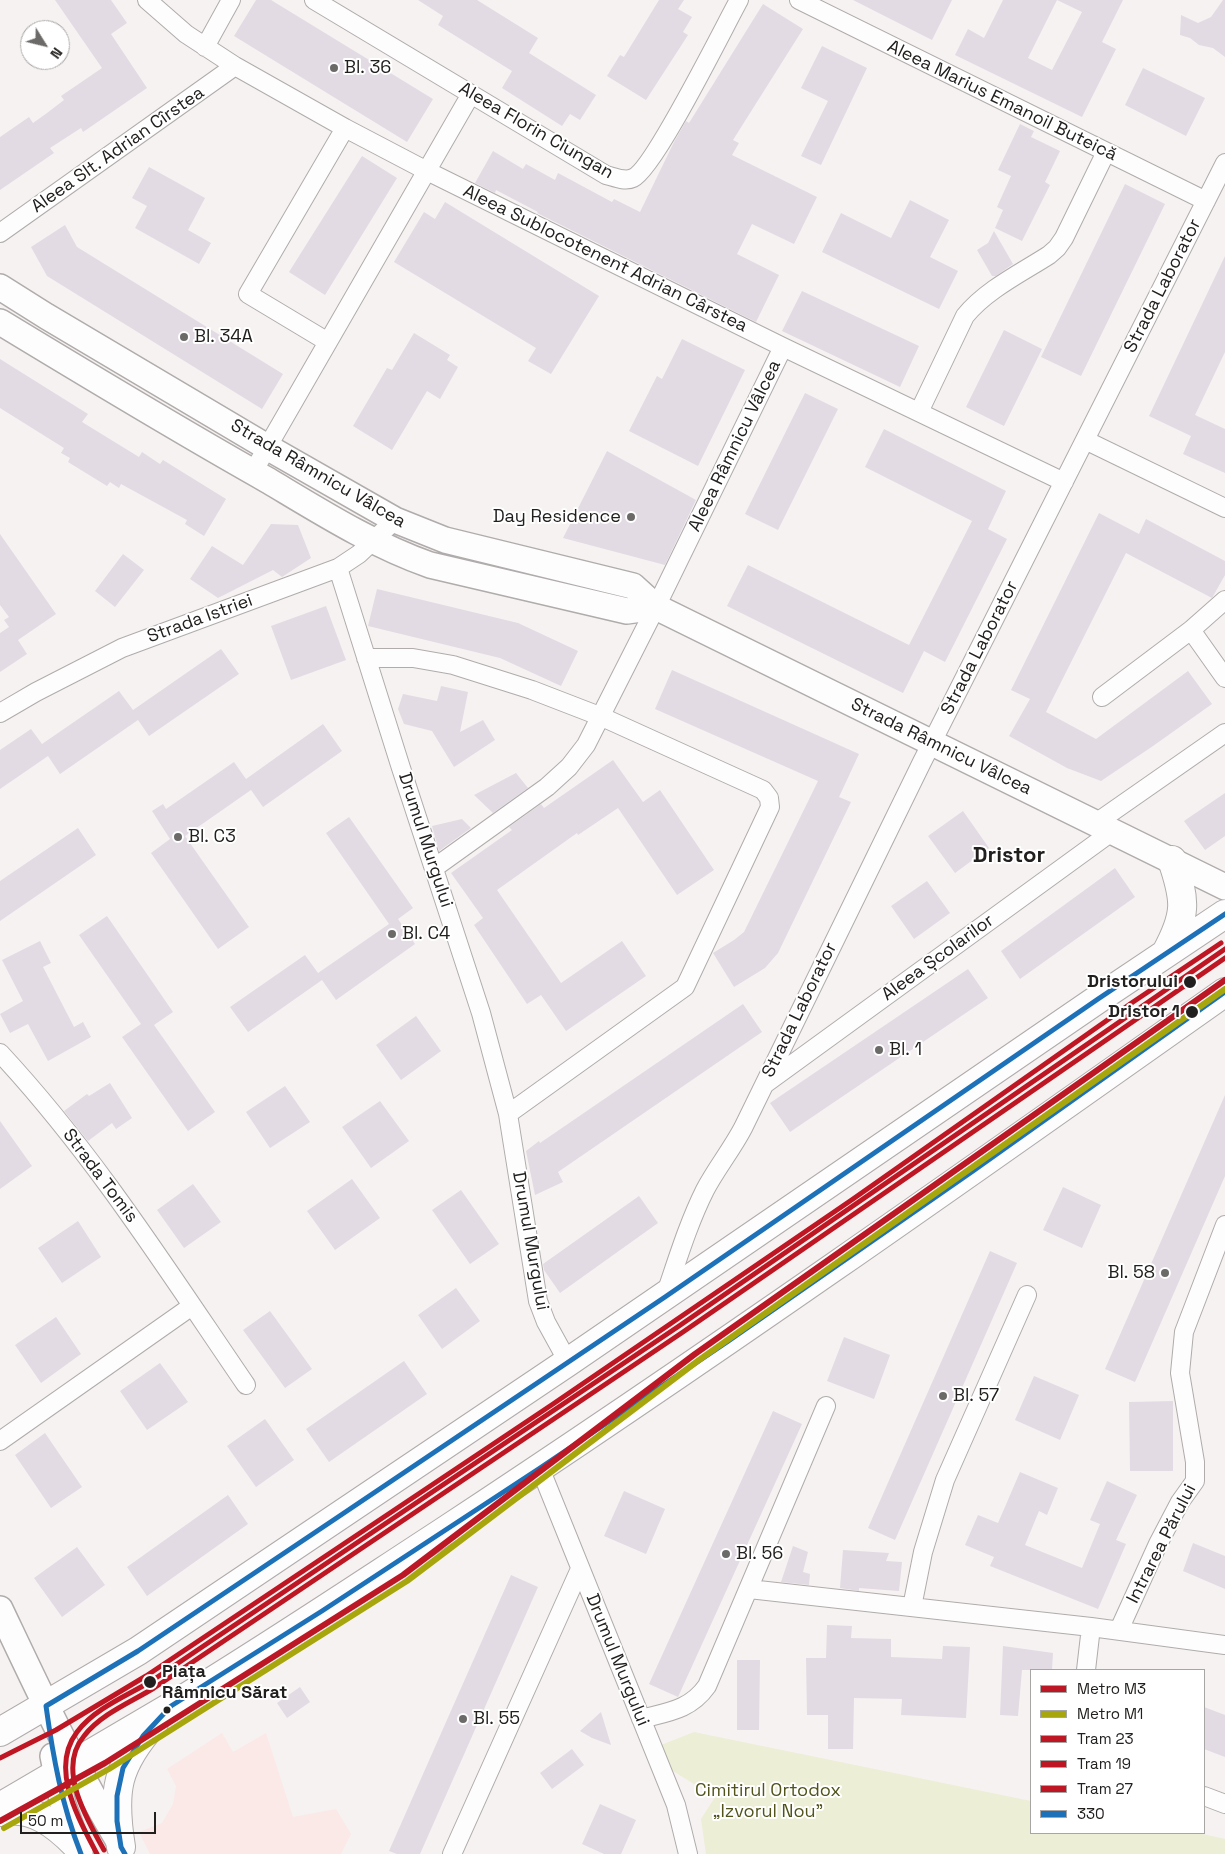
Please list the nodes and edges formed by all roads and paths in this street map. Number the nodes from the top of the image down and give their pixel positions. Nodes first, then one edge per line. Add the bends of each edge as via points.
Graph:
1 (147, 0) edge
2 (231, 0) edge
3 (314, 0) edge
4 (739, 0) edge
5 (799, 0) edge
6 (205, 47) junction
7 (235, 66) junction
8 (471, 94) junction
9 (345, 128) junction
10 (1106, 152) junction
11 (1225, 164) edge
12 (427, 171) junction
13 (1206, 201) junction
14 (0, 234) edge
15 (0, 287) edge
16 (0, 322) edge
17 (328, 342) junction
18 (783, 347) junction
19 (919, 412) junction
20 (1085, 440) junction
21 (267, 447) junction
22 (253, 472) junction
23 (1064, 482) junction
24 (1225, 508) edge
25 (395, 520) junction
26 (373, 541) junction
27 (338, 568) junction
28 (1225, 600) edge
29 (656, 607) junction
30 (1191, 630) junction
31 (366, 658) junction
32 (1225, 678) edge
33 (1102, 697) dead end
34 (0, 713) edge
35 (602, 717) junction
36 (1225, 732) edge
37 (932, 742) junction
38 (1105, 827) junction
39 (1172, 860) junction
40 (434, 868) junction
41 (1225, 887) edge
42 (1225, 914) edge
43 (1166, 953) junction
44 (1225, 992) edge
45 (0, 1053) edge
46 (762, 1086) junction
47 (508, 1114) junction
48 (1225, 1225) edge
49 (1027, 1295) dead end
50 (665, 1297) junction
51 (192, 1306) junction
52 (568, 1362) junction
53 (246, 1385) dead end
54 (826, 1406) dead end
55 (0, 1441) edge
56 (540, 1468) junction
57 (580, 1569) junction
58 (749, 1589) junction
59 (912, 1606) junction
60 (0, 1610) edge
61 (1091, 1627) junction
62 (1119, 1630) junction
63 (1225, 1645) edge
64 (1086, 1669) edge
65 (46, 1706) junction
66 (171, 1706) junction
67 (641, 1719) junction
68 (0, 1732) edge
69 (65, 1768) junction
70 (1205, 1796) edge
71 (1225, 1804) edge
72 (0, 1807) edge
73 (0, 1812) edge
74 (119, 1843) edge
75 (79, 1850) edge
76 (452, 1854) edge
77 (688, 1854) edge

1 - 6 street, Aleea Sublocotenent Adrian Cârstea
2 - 6 street
3 - 8 street, Aleea Florin Ciungan
4 - 8 street, Aleea Florin Ciungan via 662,142 632,178 622,180 606,175
5 - 10 street, Aleea Marius Emanoil Buteică
6 - 7 street, Aleea Sublocotenent Adrian Cârstea
7 - 9 street, Aleea Sublocotenent Adrian Cârstea
7 - 14 street, Aleea Slt. Adrian Cîrstea
8 - 12 street
9 - 12 street, Aleea Sublocotenent Adrian Cârstea
9 - 17 street via 248,294
10 - 13 street, Aleea Marius Emanoil Buteică
10 - 19 street via 1057,248 985,297 965,316
11 - 13 street, Strada Laborator
12 - 17 street
12 - 18 street, Aleea Sublocotenent Adrian Cârstea
13 - 20 street, Strada Laborator
15 - 21 street, Strada Râmnicu Vâlcea
16 - 22 street, Strada Râmnicu Vâlcea
17 - 21 street
18 - 19 street, Aleea Râmnicu Vâlcea
18 - 29 street, Aleea Râmnicu Vâlcea
19 - 23 street, Aleea Râmnicu Vâlcea
20 - 23 street, Strada Laborator
20 - 24 street
21 - 22 street
21 - 25 street, Strada Râmnicu Vâlcea
22 - 26 street, Strada Râmnicu Vâlcea
23 - 37 street, Strada Laborator
25 - 26 street, Strada Istriei
25 - 29 street, Strada Râmnicu Vâlcea via 445,540 633,586
26 - 27 street, Strada Istriei
26 - 29 street, Strada Râmnicu Vâlcea via 430,565 627,611
27 - 31 street, Drumul Murgului
27 - 34 street, Strada Istriei via 122,648
28 - 30 street
29 - 35 street, Aleea Râmnicu Vâlcea
29 - 37 street, Strada Râmnicu Vâlcea
30 - 32 street
30 - 33 street
31 - 35 street via 413,658 453,665
31 - 40 street, Drumul Murgului
35 - 40 street, Aleea Râmnicu Vâlcea via 569,767
35 - 47 street via 763,790 769,798 770,807 685,987
36 - 38 street, Aleea Școlarilor
37 - 38 street, Strada Râmnicu Vâlcea
37 - 46 street, Strada Laborator
38 - 39 street, Strada Râmnicu Vâlcea
38 - 46 street, Aleea Școlarilor via 975,931
39 - 41 street, Strada Râmnicu Vâlcea
39 - 43 main road via 1183,904 1177,932
40 - 47 street, Drumul Murgului via 482,1013
42 - 43 main road
43 - 50 main road
44 - 56 main road via 727,1342
45 - 51 street, Strada Tomis via 32,1087 122,1201
46 - 50 street, Strada Laborator via 734,1144 697,1206
47 - 52 street, Drumul Murgului via 538,1301
48 - 62 street, Intrarea Părului via 1184,1332 1180,1373 1196,1462 1195,1482 1180,1502 1158,1544
49 - 59 street via 945,1480 923,1552
50 - 52 main road
51 - 53 street, Strada Tomis
51 - 55 street
52 - 65 main road via 138,1651
54 - 58 street
56 - 57 street, Drumul Murgului
56 - 66 main road
57 - 67 street, Drumul Murgului
57 - 76 street
58 - 59 street, Intrarea Părului
58 - 67 street via 700,1696 690,1704
59 - 61 street, Intrarea Părului
60 - 65 street
61 - 62 street, Intrarea Părului
61 - 64 street
62 - 63 street, Intrarea Părului
65 - 68 main road
65 - 69 street
66 - 69 main road
66 - 74 main road via 143,1736 122,1768 117,1796
67 - 77 street, Drumul Murgului via 676,1805
69 - 72 main road
69 - 74 street
69 - 75 street via 64,1805
70 - 71 street
73 - 75 main road via 24,1812 43,1818 53,1823
74 - 75 street via 101,1826 84,1833

